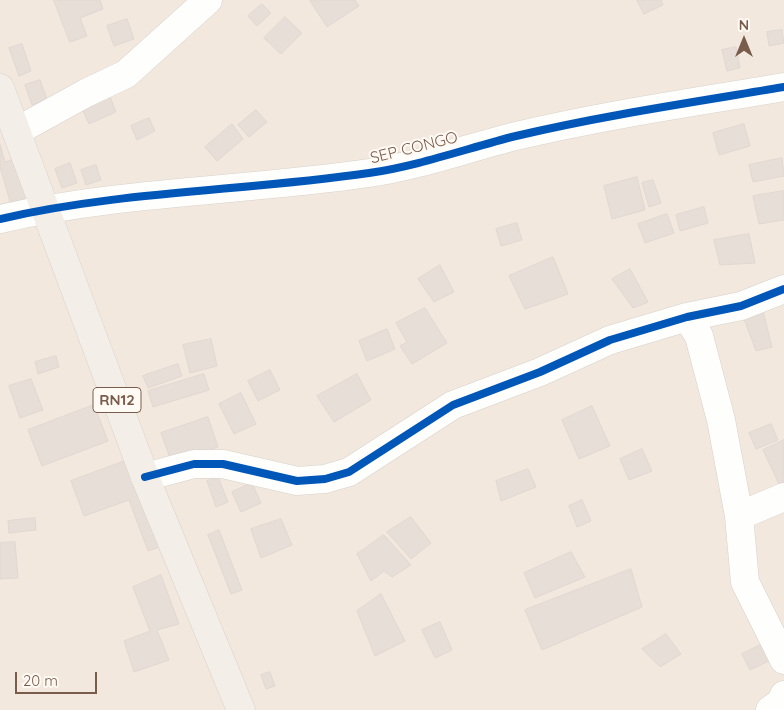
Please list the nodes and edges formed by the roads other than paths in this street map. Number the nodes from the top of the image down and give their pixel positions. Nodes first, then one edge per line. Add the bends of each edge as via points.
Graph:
1 (208, 0) edge
2 (784, 87) edge
3 (0, 88) edge
4 (17, 130) junction
5 (47, 208) junction
6 (0, 219) edge
7 (784, 289) edge
8 (687, 317) junction
9 (145, 477) junction
10 (784, 497) edge
11 (739, 516) junction
12 (784, 660) edge
13 (784, 695) edge
14 (241, 710) edge
15 (770, 710) edge

1 - 4 street via 126,74
2 - 5 street, SEP CONGO via 517,136 372,173 268,186 133,196
3 - 4 main road, RN12
4 - 5 main road, RN12
5 - 6 street, SEP CONGO
5 - 9 main road, RN12
7 - 8 street via 741,306
8 - 9 street via 610,340 540,372 453,405 349,472 333,477 297,481 223,464 194,464
8 - 11 street via 699,336 711,379
9 - 14 main road, RN12
10 - 11 street
11 - 12 street via 745,582
13 - 15 street via 781,702

